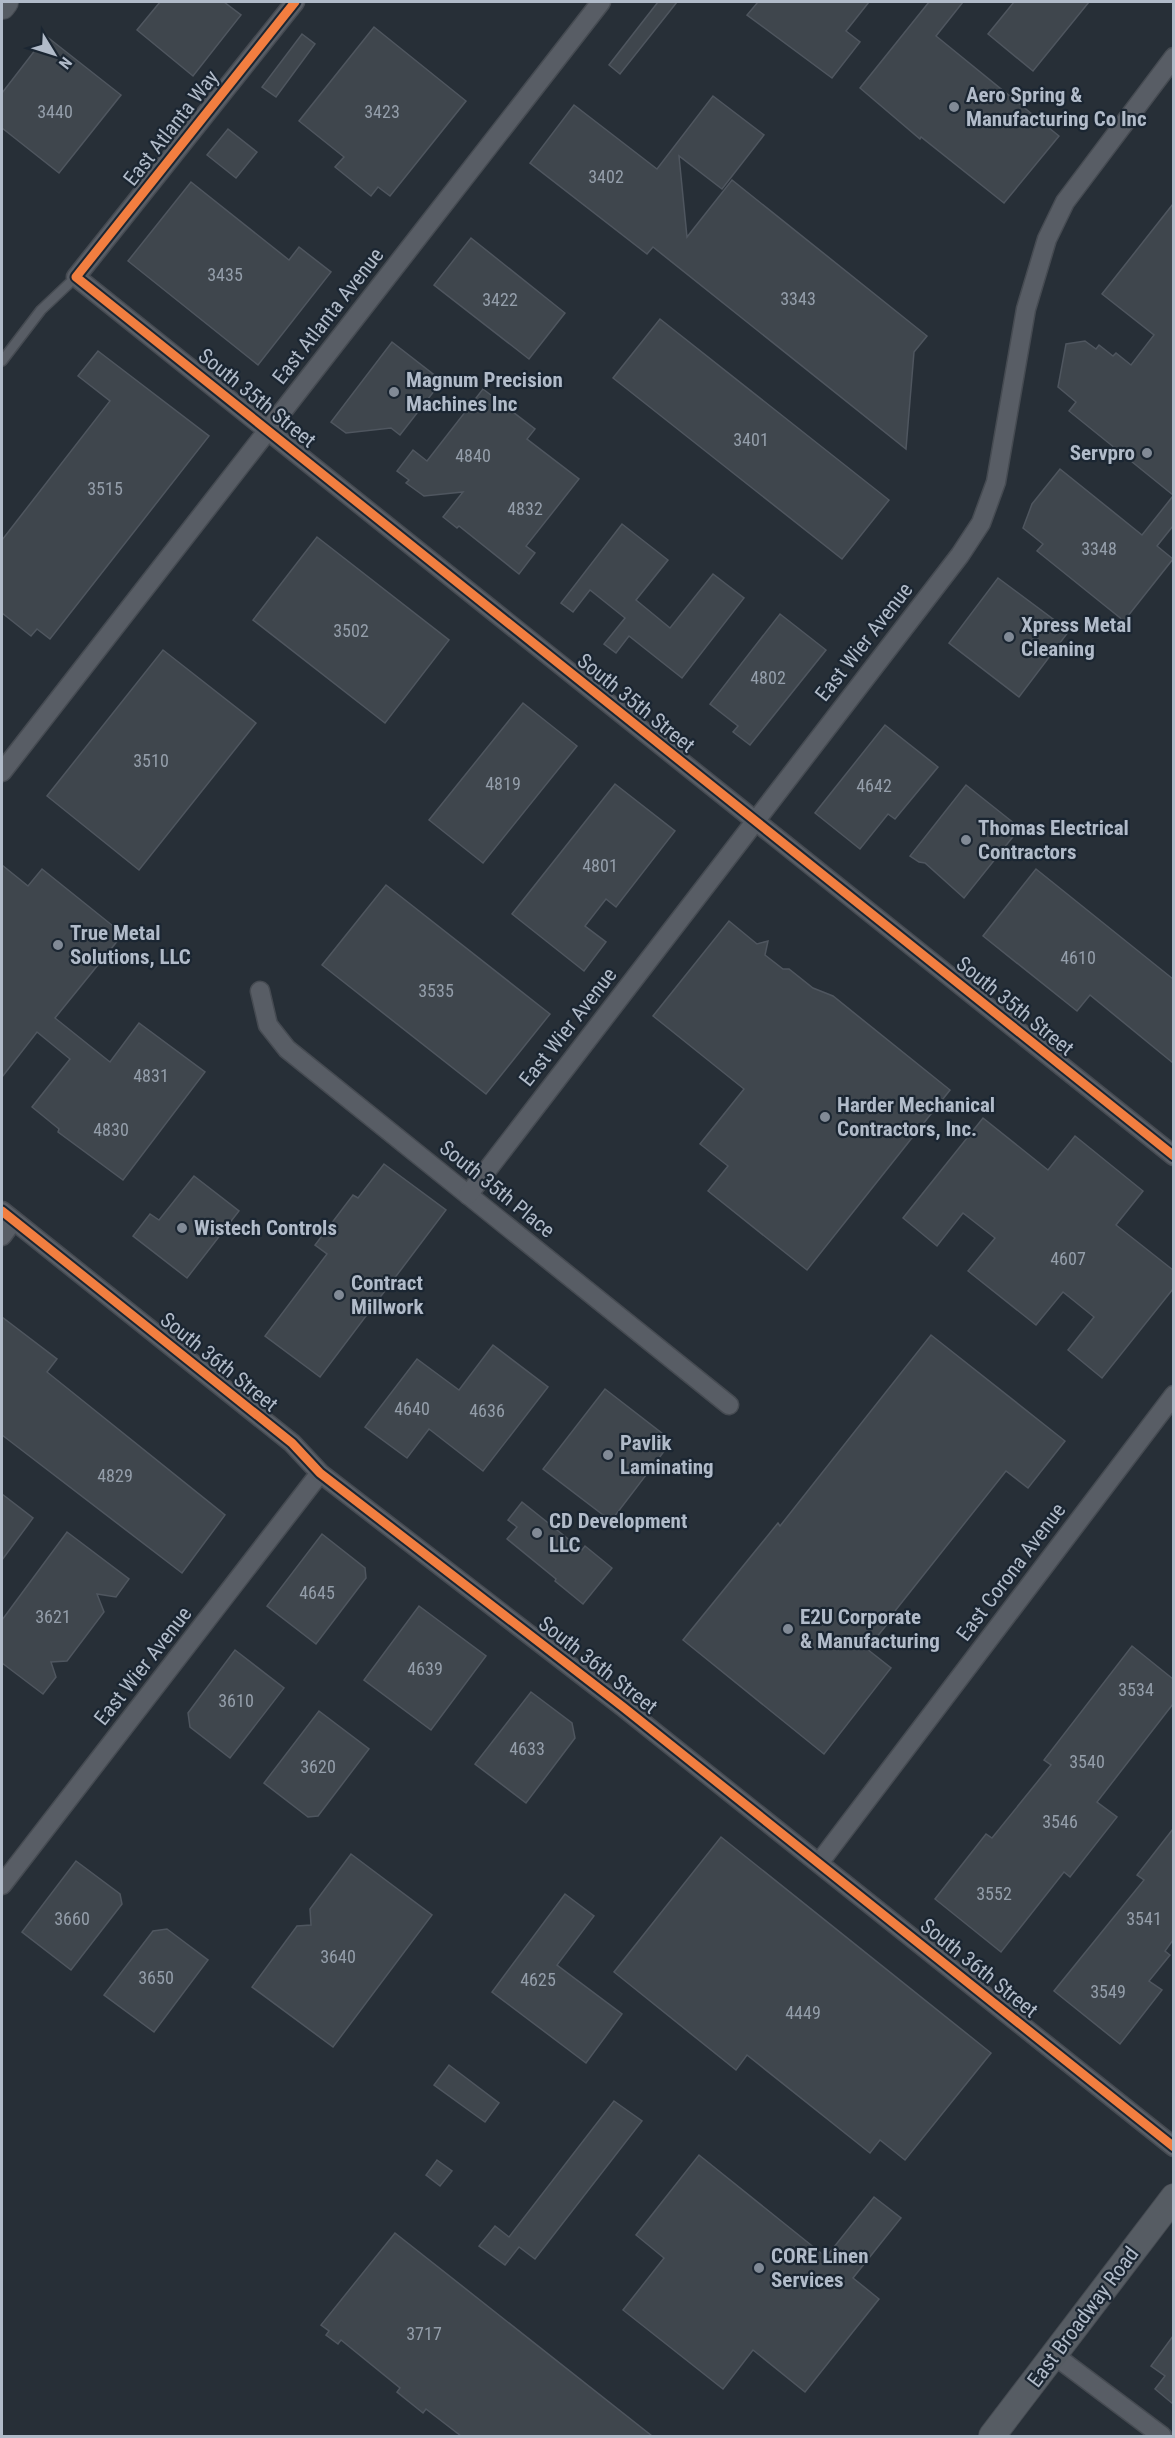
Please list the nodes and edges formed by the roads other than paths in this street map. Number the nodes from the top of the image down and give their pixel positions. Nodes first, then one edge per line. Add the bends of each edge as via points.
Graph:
1 (5, 2) edge
2 (295, 2) edge
3 (601, 2) edge
4 (2, 6) edge
5 (1173, 57) edge
6 (76, 277) junction
7 (2, 361) edge
8 (268, 429) junction
9 (2, 772) edge
10 (754, 821) junction
11 (260, 991) dead end
12 (1173, 1155) edge
13 (468, 1194) junction
14 (7, 1216) edge
15 (2, 1236) edge
16 (1173, 1395) edge
17 (729, 1405) dead end
18 (321, 1473) junction
19 (819, 1863) junction
20 (2, 1886) edge
21 (1173, 2147) edge
22 (1173, 2198) edge
23 (1054, 2355) junction
24 (992, 2436) edge
25 (1162, 2436) edge

1 - 4 main road
2 - 6 street, East Atlanta Way
3 - 8 street, East Atlanta Avenue
5 - 10 street, East Wier Avenue via 1065,202 1047,239 1026,309 998,473 981,523
6 - 7 lane via 41,310
6 - 8 street, South 35th Street
8 - 9 street, East Atlanta Avenue
8 - 10 street, South 35th Street
10 - 12 street, South 35th Street
10 - 13 street, East Wier Avenue
11 - 13 street, South 35th Place via 268,1025 287,1049
13 - 17 street, South 35th Place
14 - 15 street
14 - 18 street, South 36th Street via 292,1443
16 - 19 street, East Corona Avenue
18 - 19 street, South 36th Street
18 - 20 street, East Wier Avenue
19 - 21 street, South 36th Street
22 - 23 main road, East Broadway Road
23 - 24 main road, East Broadway Road
23 - 25 street

